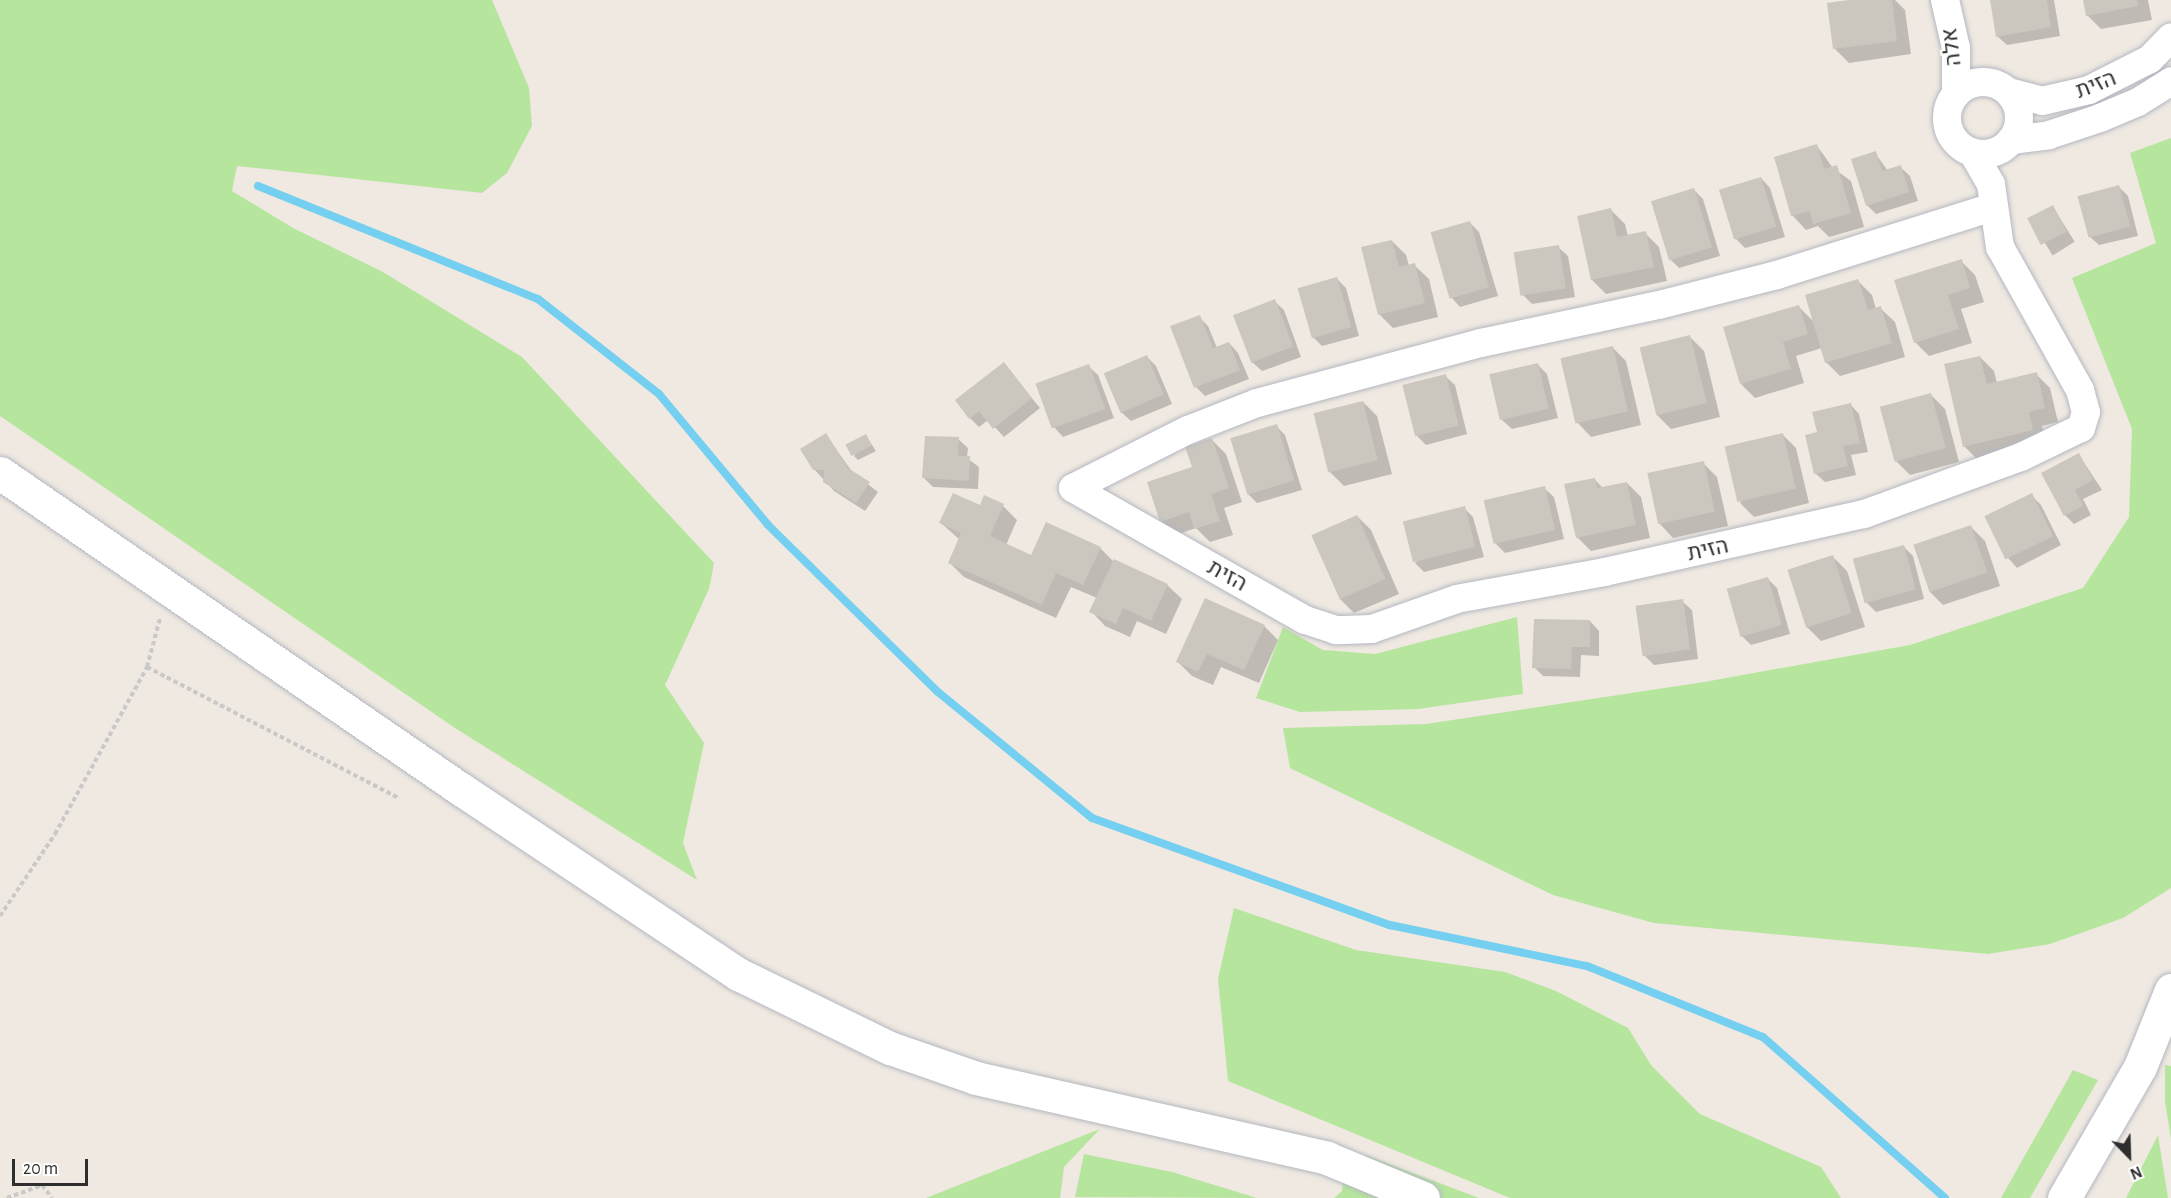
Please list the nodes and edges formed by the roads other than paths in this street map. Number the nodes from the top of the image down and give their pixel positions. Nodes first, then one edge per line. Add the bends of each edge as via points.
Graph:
1 (1945, 0) edge
2 (2171, 37) edge
3 (2171, 81) edge
4 (2009, 92) junction
5 (1956, 93) junction
6 (2011, 141) junction
7 (1973, 153) junction
8 (1993, 207) junction
9 (0, 473) edge
10 (2171, 990) edge
11 (1423, 1198) edge
12 (2064, 1198) edge

1 - 5 street, אלה via 1956,48
2 - 4 street, הזית via 2150,59 2089,90 2042,100
3 - 6 street, הזית via 2138,102 2100,118 2049,135
4 - 5 street via 1988,81 1965,86
4 - 6 street via 2019,121
5 - 7 street via 1949,104 1948,128 1962,148
6 - 7 street via 1994,152
7 - 8 street, הזית via 1991,184
8 - 8 street, הזית via 2000,247 2080,390 2086,412 2081,428 2021,457 1864,514 1605,572 1457,599 1372,629 1336,630 1305,620 1073,488 1188,430 1257,403 1481,343 1777,275
9 - 11 main road via 738,974 880,1043 976,1078 1327,1158
10 - 12 main road via 2140,1067

